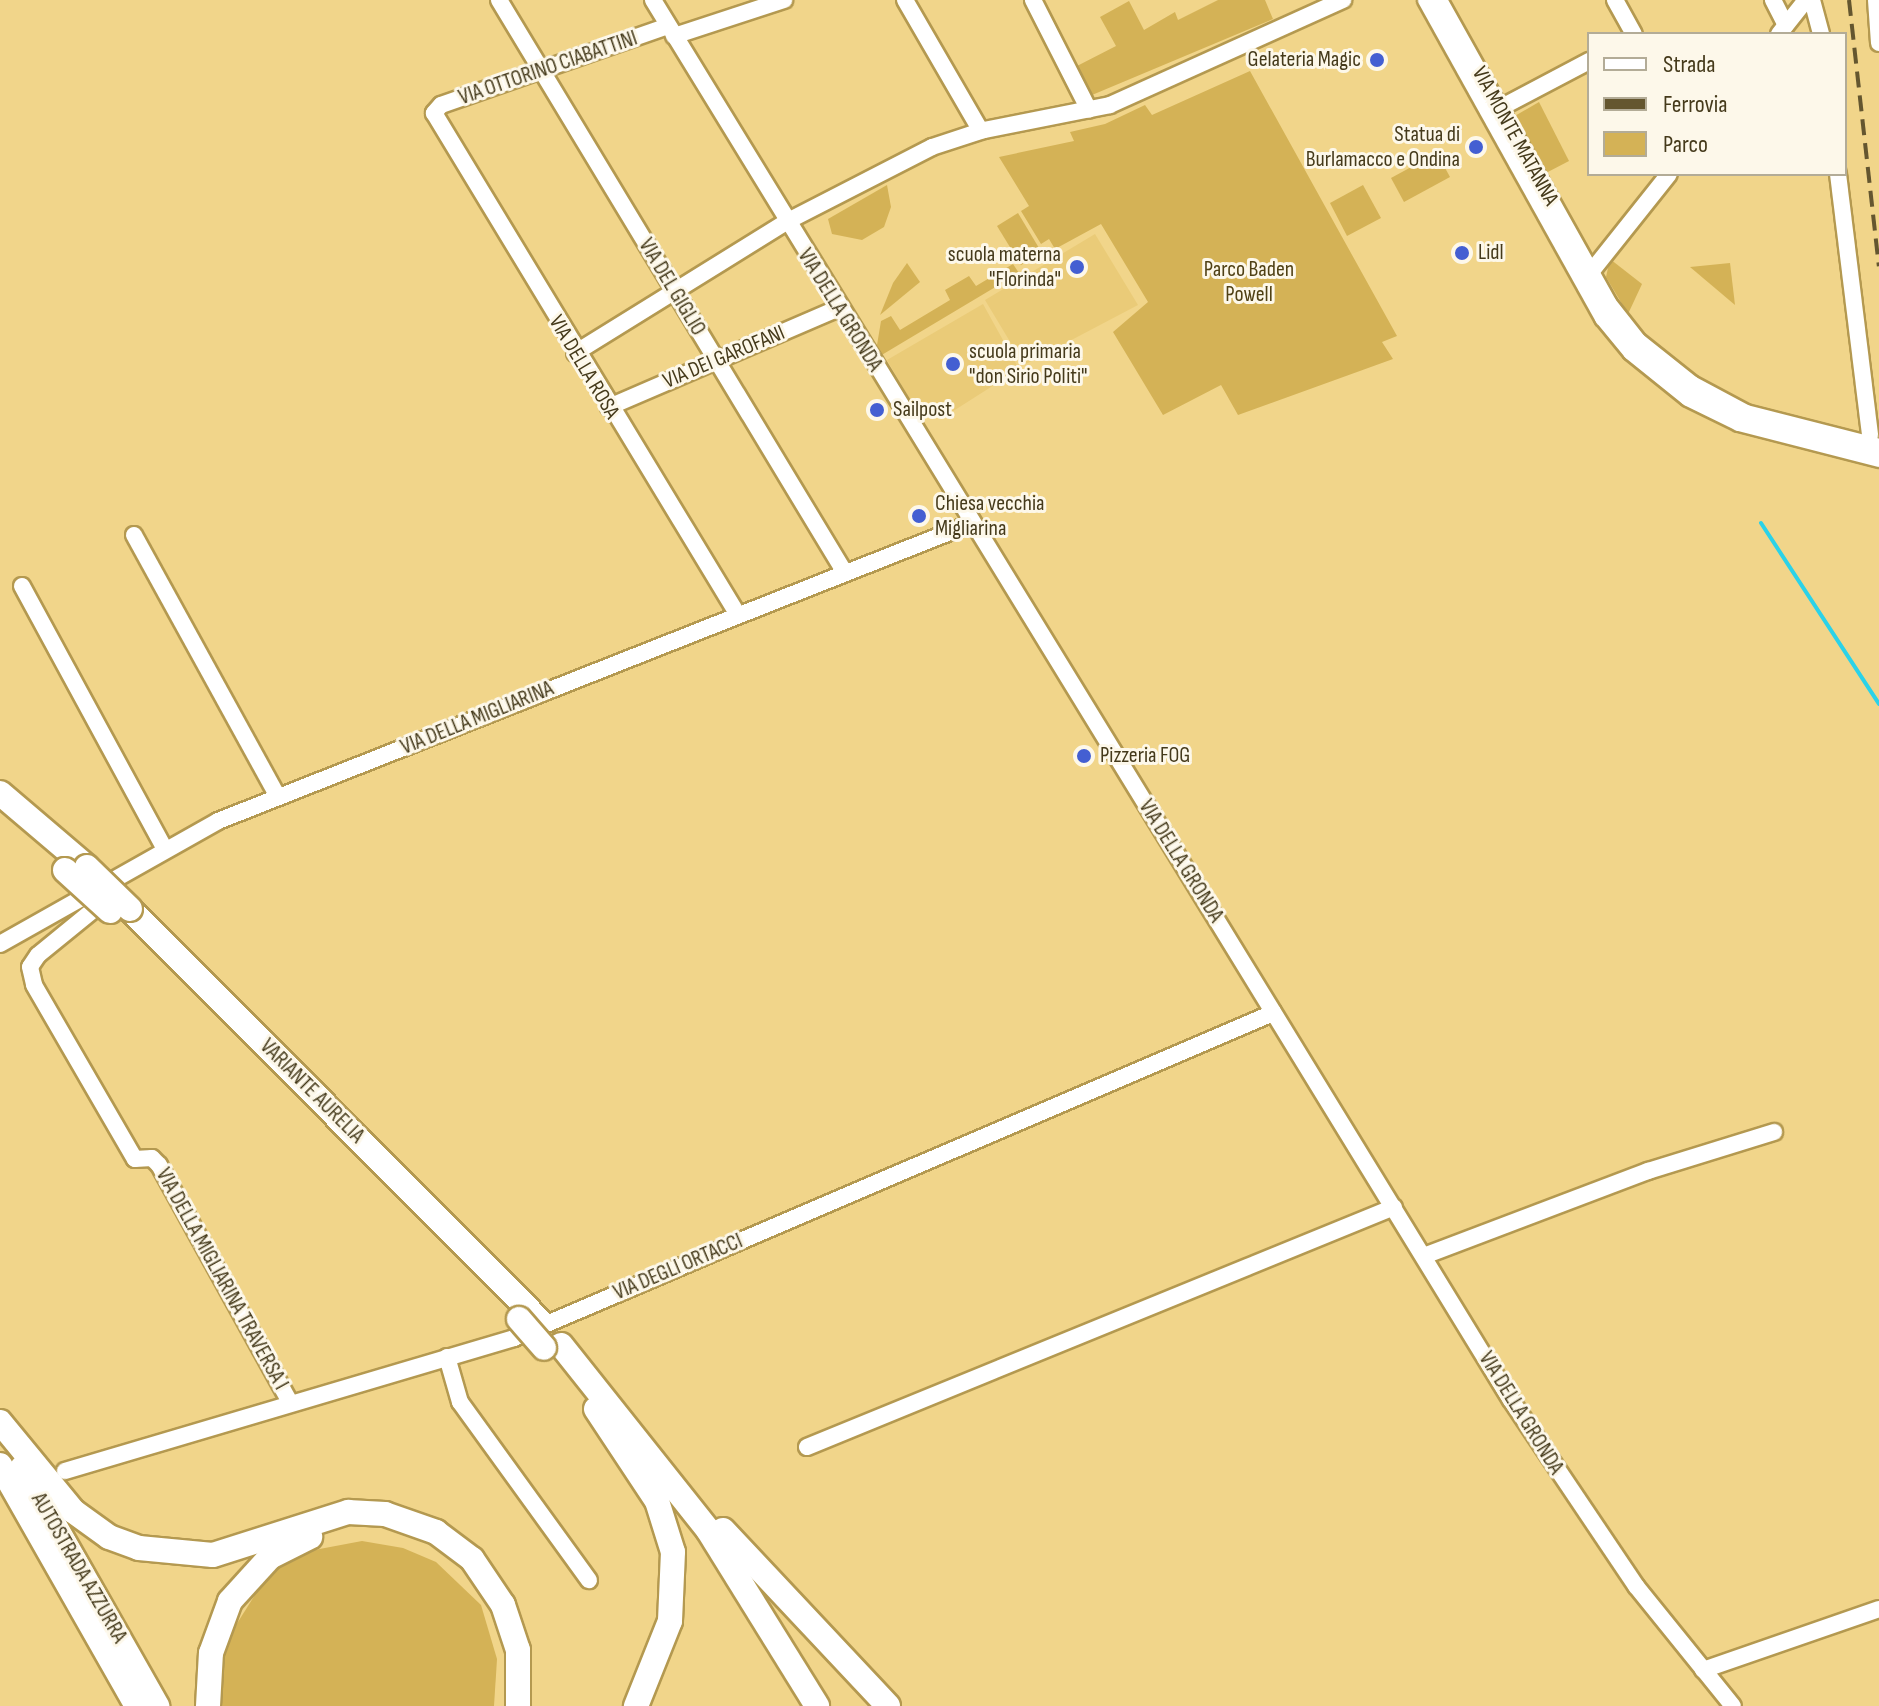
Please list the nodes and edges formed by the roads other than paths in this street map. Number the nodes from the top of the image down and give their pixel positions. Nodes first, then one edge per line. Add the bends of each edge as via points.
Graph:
1 (499, 0) edge
2 (653, 0) edge
3 (784, 0) edge
4 (905, 0) edge
5 (1033, 0) edge
6 (1343, 0) edge
7 (1426, 0) edge
8 (1439, 0) edge
9 (1615, 0) edge
10 (1773, 0) edge
11 (1806, 0) edge
12 (1812, 0) edge
13 (1876, 0) edge
14 (1783, 29) edge
15 (671, 31) junction
16 (1633, 32) edge
17 (1820, 32) edge
18 (1879, 43) edge
19 (1587, 62) edge
20 (541, 73) junction
21 (1500, 108) junction
22 (1089, 110) junction
23 (434, 116) joint
24 (981, 131) junction
25 (1667, 176) edge
26 (1838, 176) edge
27 (786, 222) junction
28 (1584, 270) junction
29 (675, 292) junction
30 (839, 308) junction
31 (575, 353) junction
32 (717, 360) junction
33 (609, 407) junction
34 (1798, 435) junction
35 (1874, 441) edge
36 (1879, 459) edge
37 (970, 524) junction
38 (134, 535) dead end
39 (845, 573) junction
40 (22, 586) dead end
41 (738, 615) junction
42 (0, 793) edge
43 (278, 797) junction
44 (0, 813) edge
45 (165, 849) junction
46 (76, 868) junction
47 (135, 868) junction
48 (0, 944) edge
49 (1273, 1013) junction
50 (1774, 1132) dead end
51 (1394, 1207) junction
52 (1424, 1256) junction
53 (447, 1357) junction
54 (290, 1402) junction
55 (604, 1406) junction
56 (0, 1422) edge
57 (0, 1429) edge
58 (807, 1447) dead end
59 (0, 1465) edge
60 (65, 1471) dead end
61 (589, 1580) dead end
62 (1879, 1609) edge
63 (111, 1660) junction
64 (1703, 1670) junction
65 (127, 1706) edge
66 (137, 1706) edge
67 (157, 1706) edge
68 (208, 1706) edge
69 (502, 1706) edge
70 (518, 1706) edge
71 (636, 1706) edge
72 (801, 1706) edge
73 (817, 1706) edge
74 (888, 1706) edge
75 (1733, 1706) edge

1 - 20 street, VIA DEL GIGLIO
2 - 15 street, VIA DELLA GRONDA
3 - 15 street, VIA OTTORINO CIABATTINI
4 - 24 street
5 - 22 street
6 - 22 street
7 - 28 street, VIA MONTE MATANNA
8 - 21 street, VIA MONTE MATANNA
9 - 16 street
10 - 14 street
11 - 14 street
12 - 17 street
13 - 18 street
15 - 20 street, VIA OTTORINO CIABATTINI
15 - 27 street, VIA DELLA GRONDA
19 - 21 street
20 - 23 street, VIA OTTORINO CIABATTINI via 441,105
20 - 29 street, VIA DEL GIGLIO
21 - 28 street, VIA MONTE MATANNA
22 - 24 street
23 - 31 street, VIA DELLA ROSA
24 - 27 street via 932,147
25 - 28 street
26 - 35 street
27 - 29 street
27 - 30 street, VIA DELLA GRONDA
28 - 34 street via 1623,323 1671,370
29 - 31 street
29 - 32 street, VIA DEL GIGLIO
30 - 32 street, VIA DEI GAROFANI
30 - 37 street, VIA DELLA GRONDA
31 - 33 street, VIA DELLA ROSA
32 - 33 street, VIA DEI GAROFANI
32 - 39 street, VIA DEL GIGLIO
33 - 41 street, VIA DELLA ROSA
34 - 35 street
34 - 36 street
37 - 39 street, VIA DELLA MIGLIARINA
37 - 49 street, VIA DELLA GRONDA
38 - 43 street
39 - 41 street, VIA DELLA MIGLIARINA
40 - 45 street
41 - 43 street, VIA DELLA MIGLIARINA
42 - 46 highway, VARIANTE AURELIA
43 - 45 street, VIA DELLA MIGLIARINA
44 - 46 highway, VARIANTE AURELIA
45 - 47 street, VIA DELLA MIGLIARINA
46 - 55 highway, VARIANTE AURELIA, bridge via 530,1320
47 - 48 street, VIA DELLA MIGLIARINA
47 - 54 street, VIA DELLA MIGLIARINA TRAVERSA I via 93,914 38,955 30,967 34,985 135,1159 152,1158 159,1165
49 - 51 street, VIA DELLA GRONDA
49 - 53 street, VIA DEGLI ORTACCI via 514,1338
50 - 52 street via 1648,1171
51 - 52 street, VIA DELLA GRONDA
51 - 58 street
52 - 64 street, VIA DELLA GRONDA via 1562,1478 1636,1586
53 - 54 street, VIA DEGLI ORTACCI
53 - 61 street via 460,1402
54 - 60 street, VIA DEGLI ORTACCI
55 - 71 highway via 657,1501 673,1552 670,1621
55 - 72 highway via 709,1552
55 - 73 highway via 747,1587
55 - 74 highway
56 - 70 highway via 73,1511 109,1537 139,1548 213,1555 348,1512 385,1514 436,1532 472,1559 503,1605 518,1650
57 - 67 highway, AUTOSTRADA AZZURRA
59 - 63 highway, AUTOSTRADA AZZURRA
62 - 64 street
63 - 65 highway
63 - 66 highway, AUTOSTRADA AZZURRA
64 - 75 street, VIA DELLA GRONDA
68 - 69 highway via 217,1629 242,1584 293,1543 349,1528 411,1538 466,1576 498,1634 505,1674

